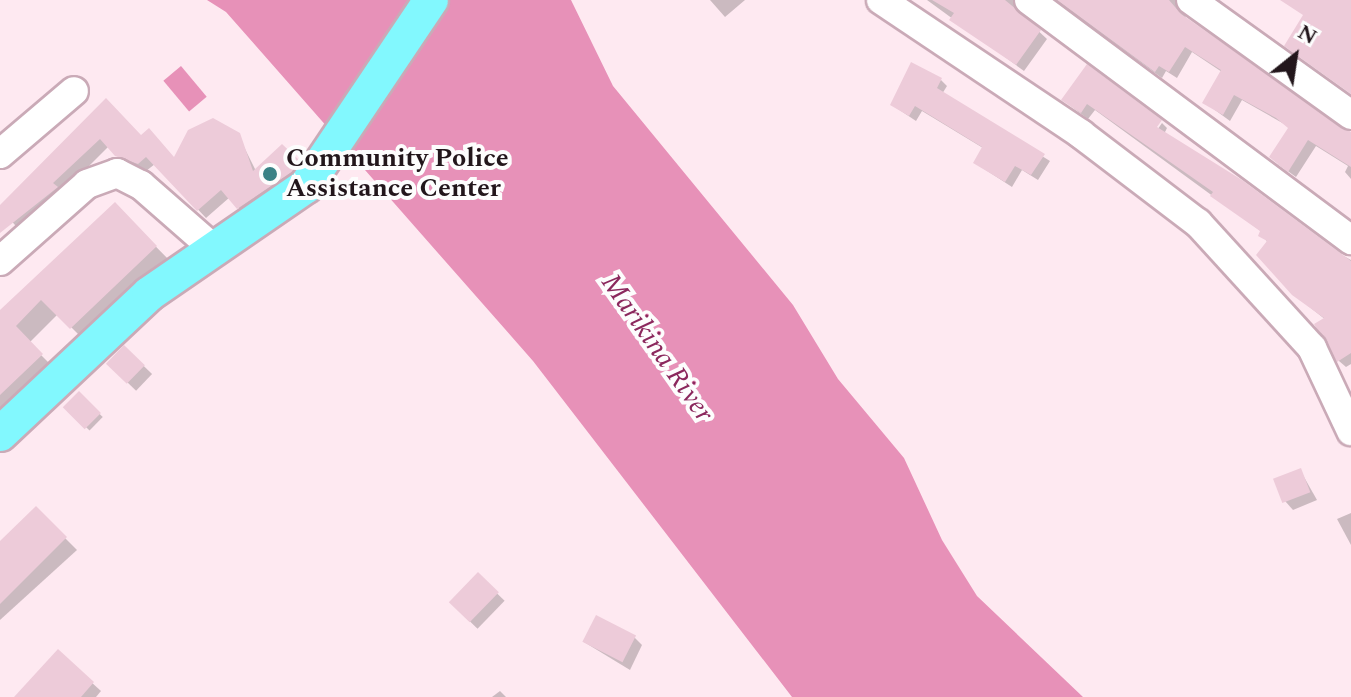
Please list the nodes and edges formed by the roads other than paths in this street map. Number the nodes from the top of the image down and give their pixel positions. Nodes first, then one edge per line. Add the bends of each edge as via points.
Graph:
1 (431, 0) edge
2 (881, 0) edge
3 (1029, 0) edge
4 (1191, 0) edge
5 (74, 91) dead end
6 (1351, 115) edge
7 (0, 154) edge
8 (1351, 240) edge
9 (213, 248) junction
10 (0, 261) edge
11 (1351, 431) edge
12 (0, 434) edge

1 - 9 main road via 329,157 292,198
2 - 11 street via 1081,134 1198,223 1312,348
3 - 8 street
4 - 6 street
5 - 7 street
9 - 10 street via 141,185 117,173 87,184
9 - 12 main road via 149,294

